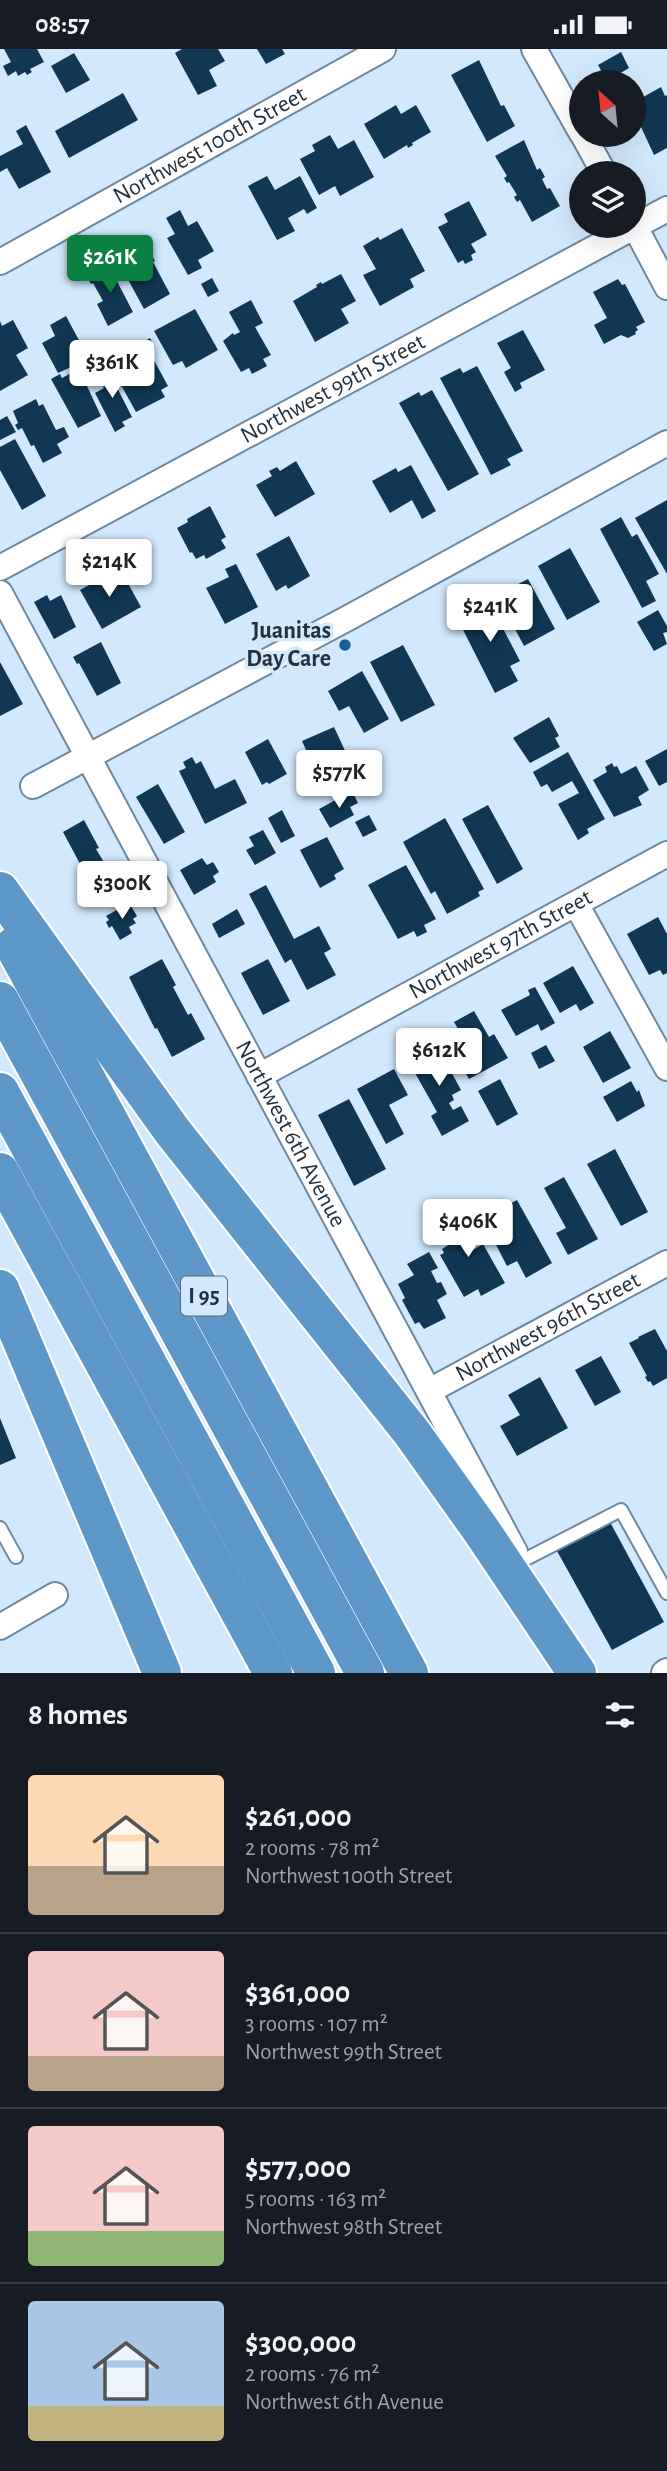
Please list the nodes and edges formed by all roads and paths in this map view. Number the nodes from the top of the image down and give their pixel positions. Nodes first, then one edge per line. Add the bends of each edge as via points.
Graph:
1 (383, 49) edge
2 (534, 49) edge
3 (569, 110) edge
4 (667, 209) edge
5 (646, 220) edge
6 (612, 238) edge
7 (640, 238) edge
8 (0, 262) edge
9 (667, 287) edge
10 (667, 443) edge
11 (0, 568) edge
12 (0, 593) edge
13 (88, 756) junction
14 (33, 786) dead end
15 (667, 854) edge
16 (0, 891) edge
17 (576, 904) junction
18 (0, 919) edge
19 (0, 1002) edge
20 (667, 1069) edge
21 (259, 1076) junction
22 (0, 1092) edge
23 (0, 1172) edge
24 (667, 1263) edge
25 (0, 1289) edge
26 (429, 1391) junction
27 (0, 1528) edge
28 (16, 1557) dead end
29 (520, 1562) junction
30 (667, 1594) edge
31 (55, 1595) dead end
32 (0, 1627) edge
33 (162, 1673) edge
34 (273, 1673) edge
35 (316, 1673) edge
36 (365, 1673) edge
37 (409, 1673) edge
38 (579, 1673) edge

1 - 8 street, Northwest 100th Street
2 - 3 street
4 - 5 street, Northwest 99th Street
6 - 11 street, Northwest 99th Street
7 - 9 street
10 - 13 street
12 - 13 street, Northwest 6th Avenue
13 - 14 street
13 - 21 street, Northwest 6th Avenue
15 - 17 street, Northwest 97th Street
16 - 38 highway via 173,1132 412,1433
17 - 20 street
17 - 21 street, Northwest 97th Street
18 - 37 highway, I 95
19 - 36 highway
21 - 26 street, Northwest 6th Avenue
22 - 35 highway
23 - 34 highway
24 - 26 street, Northwest 96th Street
25 - 33 highway
26 - 29 street, Northwest 6th Avenue
27 - 28 lane
29 - 30 lane via 621,1510
29 - 38 street, Northwest 6th Avenue
31 - 32 street

